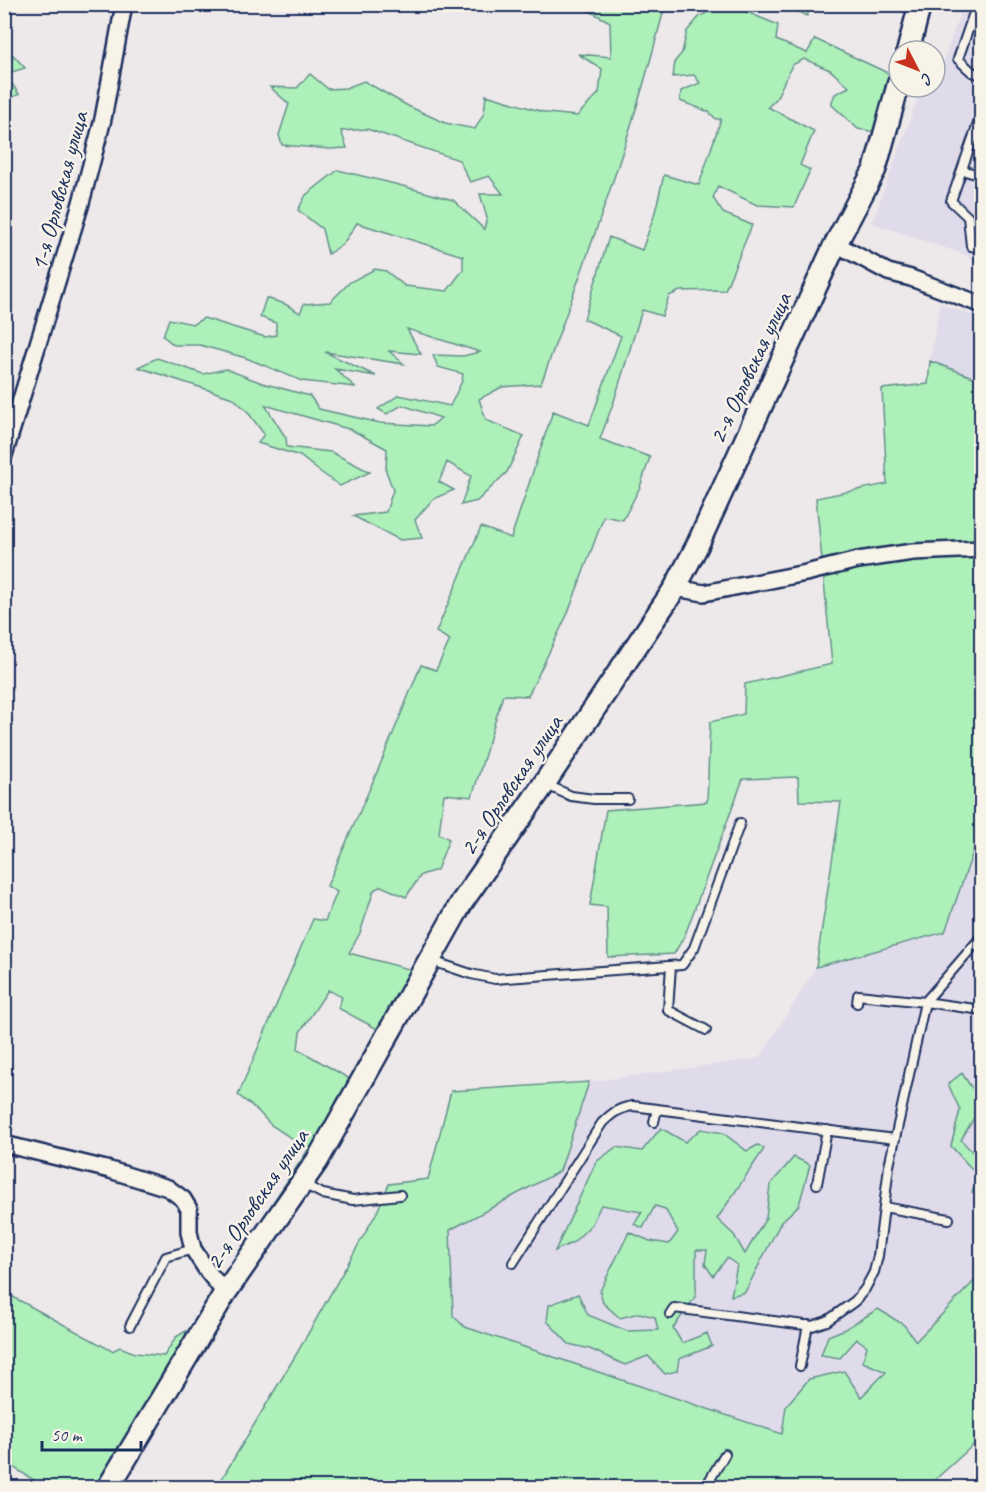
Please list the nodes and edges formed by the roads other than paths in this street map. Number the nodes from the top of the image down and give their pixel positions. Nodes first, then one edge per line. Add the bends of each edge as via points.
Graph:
1 (124, 4) edge
2 (921, 4) edge
3 (976, 4) edge
4 (911, 39) edge
5 (981, 75) edge
6 (894, 99) edge
7 (981, 112) edge
8 (962, 170) junction
9 (981, 176) edge
10 (836, 244) junction
11 (981, 249) edge
12 (981, 305) edge
13 (4, 455) edge
14 (981, 549) edge
15 (675, 588) junction
16 (544, 784) junction
17 (628, 799) dead end
18 (740, 823) dead end
19 (981, 936) edge
20 (428, 959) junction
21 (671, 966) junction
22 (925, 1002) junction
23 (857, 1004) dead end
24 (981, 1010) edge
25 (706, 1030) dead end
26 (657, 1109) junction
27 (654, 1122) dead end
28 (827, 1130) junction
29 (895, 1139) junction
30 (4, 1144) edge
31 (301, 1183) junction
32 (817, 1184) dead end
33 (400, 1195) dead end
34 (884, 1207) junction
35 (950, 1219) dead end
36 (194, 1249) junction
37 (513, 1263) dead end
38 (225, 1293) junction
39 (670, 1314) dead end
40 (808, 1325) junction
41 (130, 1326) dead end
42 (800, 1365) dead end
43 (726, 1454) dead end
44 (108, 1488) edge
45 (705, 1488) edge

1 - 13 street, 1-я Орловская улица via 103,119 84,193
2 - 4 street
3 - 5 lane via 958,59
6 - 10 street, 2-я Орловская улица via 875,169
7 - 8 lane
8 - 9 lane
8 - 11 lane via 951,201 968,217 971,246
10 - 12 street via 888,272
10 - 15 street, 2-я Орловская улица
14 - 15 street via 858,560 704,593
15 - 16 street, 2-я Орловская улица
16 - 17 lane via 571,796
16 - 20 street, 2-я Орловская улица via 462,902
18 - 21 lane via 694,948 682,965
19 - 22 lane
20 - 21 lane via 495,979
20 - 31 street, 2-я Орловская улица
21 - 25 lane via 669,1010
22 - 23 lane via 858,995
22 - 24 lane
22 - 29 lane
26 - 27 lane
26 - 28 lane
26 - 37 lane via 620,1108 602,1123
28 - 29 lane
28 - 32 lane
29 - 34 lane
30 - 36 street via 168,1188 189,1209
31 - 33 lane via 323,1194 353,1200
31 - 38 street, 2-я Орловская улица
34 - 35 lane
34 - 40 lane via 878,1256 865,1289 827,1321
36 - 38 street
36 - 41 lane via 166,1257
38 - 44 street, 2-я Орловская улица
39 - 40 lane via 674,1308
40 - 42 lane
43 - 45 lane

